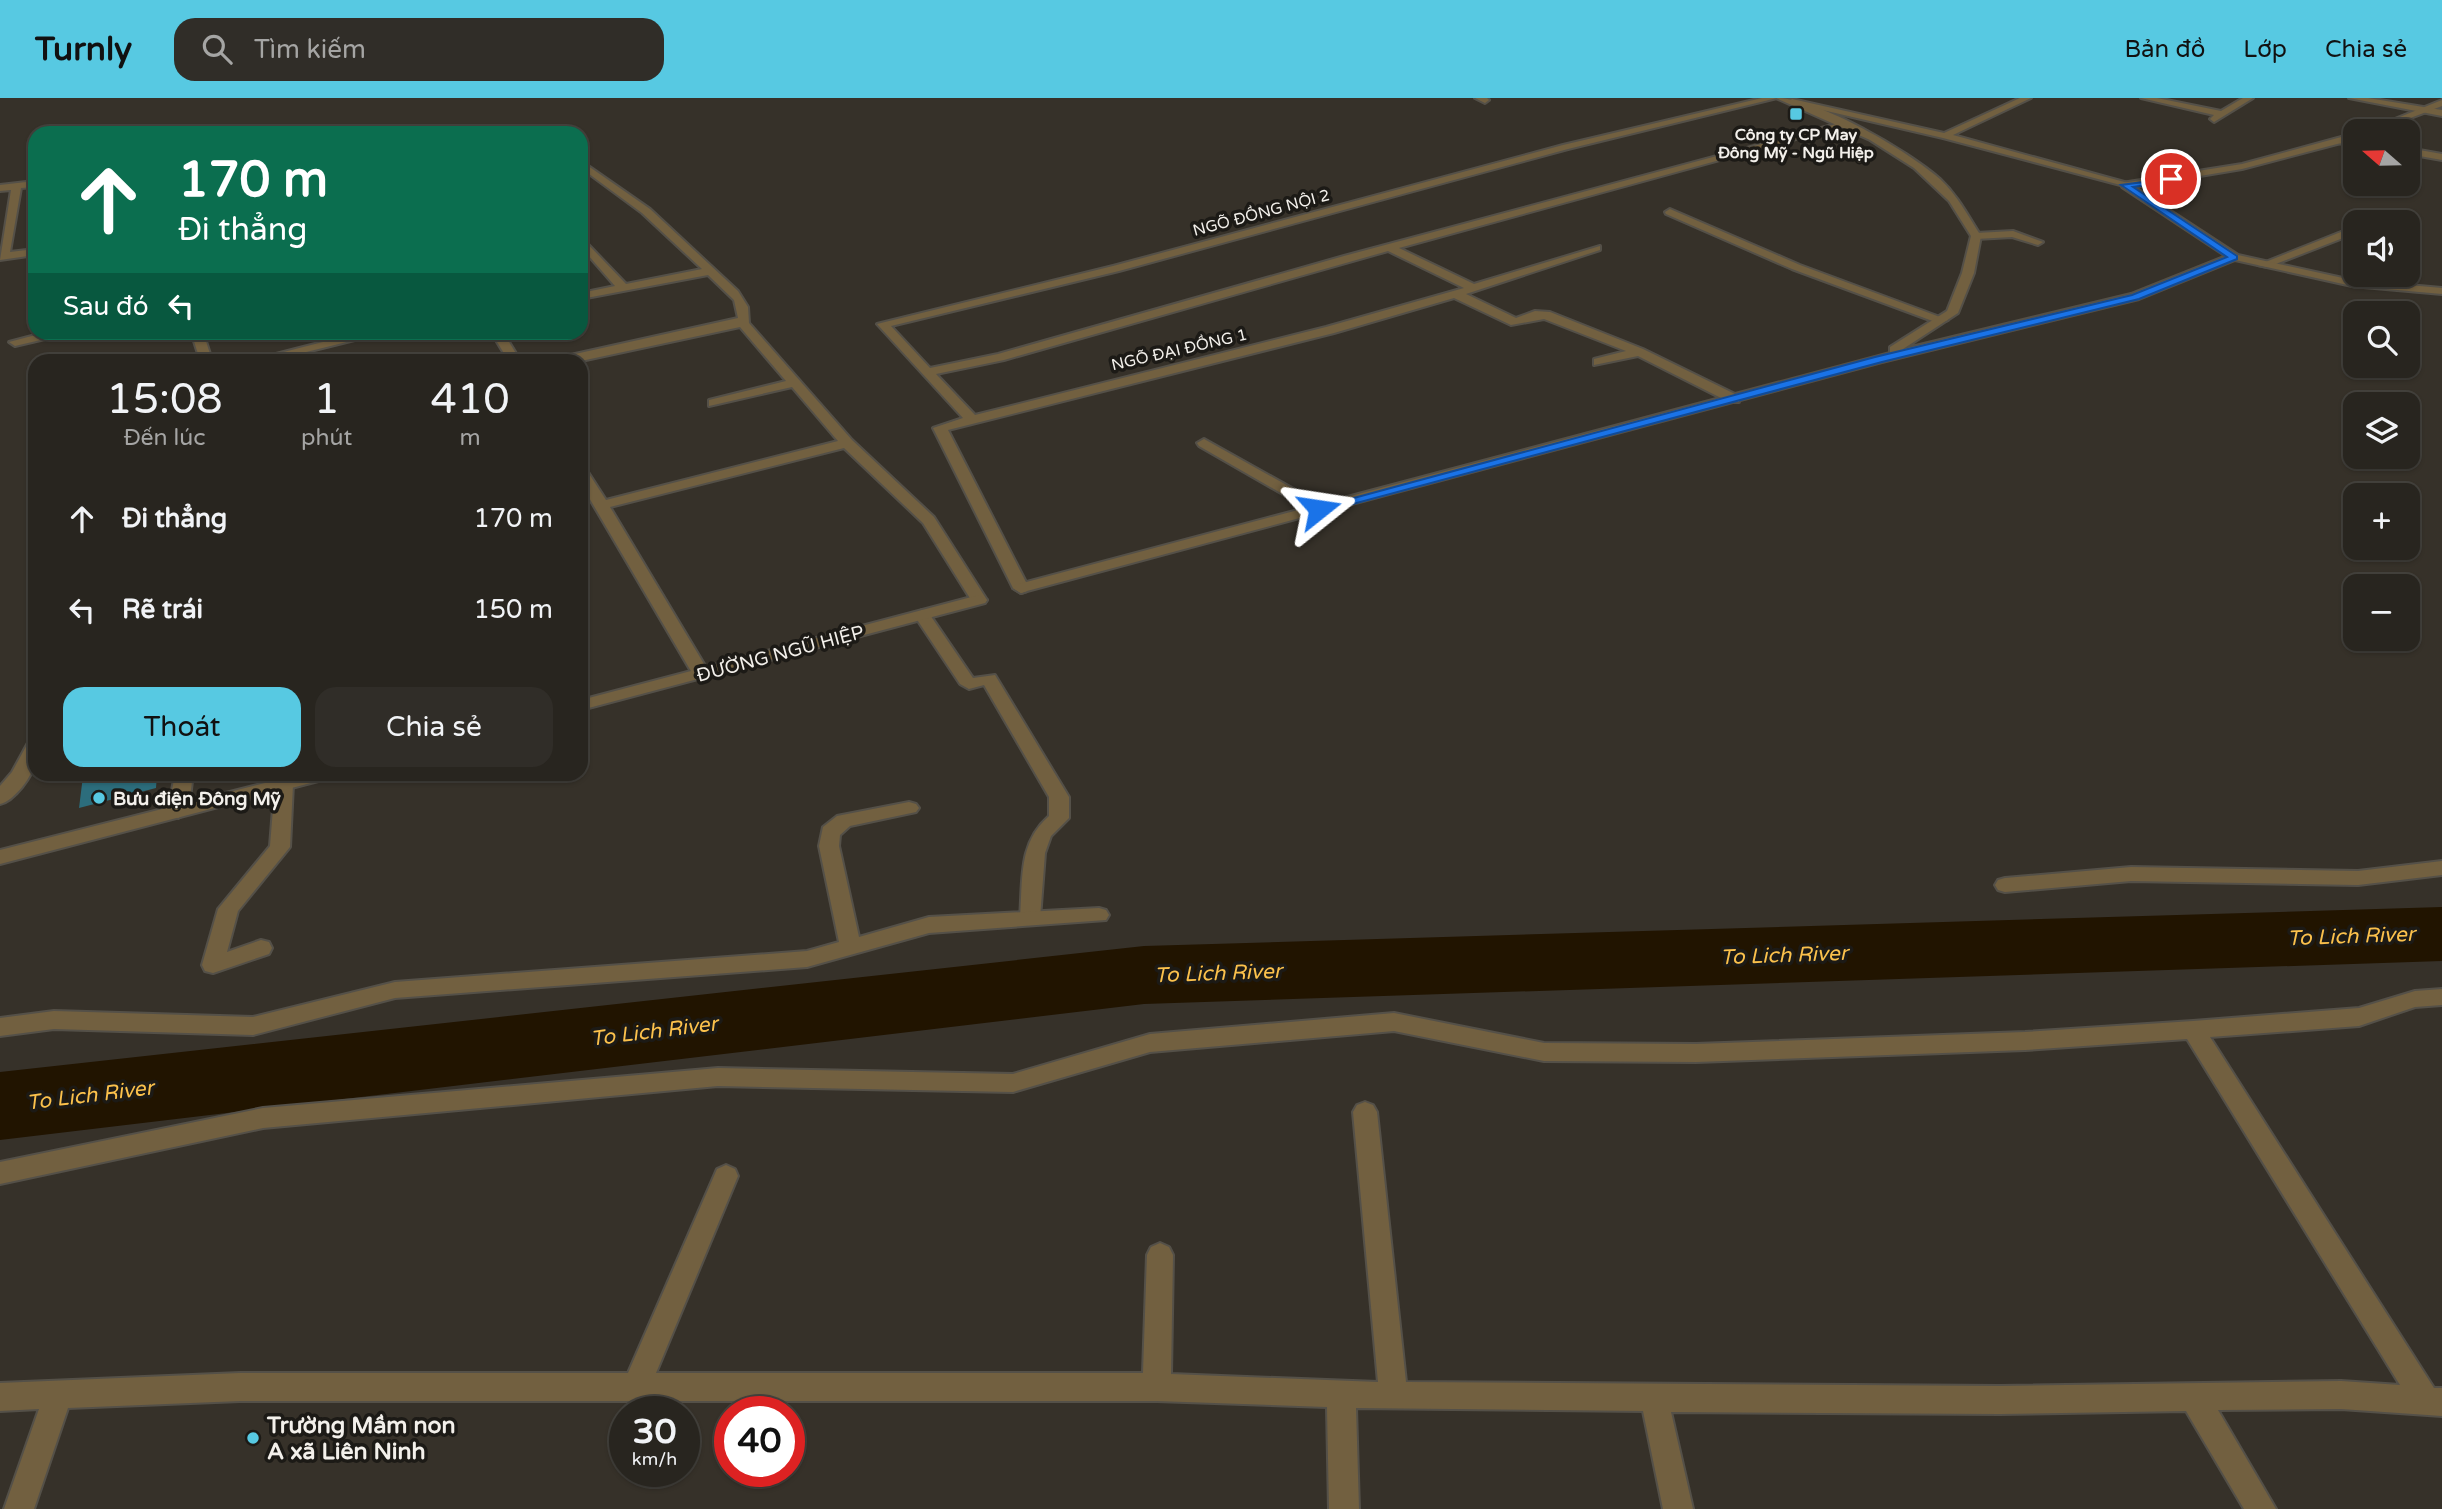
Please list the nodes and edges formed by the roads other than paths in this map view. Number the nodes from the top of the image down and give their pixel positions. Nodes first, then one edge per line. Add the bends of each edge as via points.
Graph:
1 (1773, 98) edge
2 (1780, 98) edge
3 (2027, 98) edge
4 (2145, 98) edge
5 (2249, 98) edge
6 (2353, 98) edge
7 (1792, 102) junction
8 (2442, 103) edge
9 (2426, 110) junction
10 (2442, 113) edge
11 (2222, 114) junction
12 (2402, 119) edge
13 (2209, 122) dead end
14 (1843, 125) junction
15 (1945, 136) junction
16 (2341, 141) edge
17 (2420, 153) edge
18 (2442, 157) edge
19 (588, 170) edge
20 (28, 185) edge
21 (2126, 185) junction
22 (17, 186) junction
23 (0, 188) edge
24 (1670, 212) dead end
25 (2343, 234) edge
26 (1976, 236) junction
27 (2038, 242) dead end
28 (1389, 247) junction
29 (588, 248) edge
30 (1596, 248) dead end
31 (28, 253) edge
32 (2, 257) edge
33 (2234, 257) junction
34 (2264, 265) junction
35 (711, 271) junction
36 (623, 288) junction
37 (1474, 288) junction
38 (2442, 291) edge
39 (1456, 294) junction
40 (588, 295) edge
41 (1942, 320) junction
42 (743, 323) junction
43 (28, 340) edge
44 (345, 340) edge
45 (15, 342) dead end
46 (1639, 352) junction
47 (282, 354) edge
48 (588, 355) edge
49 (1879, 359) junction
50 (1598, 362) dead end
51 (928, 372) junction
52 (797, 382) junction
53 (1734, 399) junction
54 (714, 403) dead end
55 (972, 420) junction
56 (847, 443) junction
57 (1204, 443) dead end
58 (588, 483) edge
59 (602, 505) junction
60 (1319, 509) junction
61 (1021, 588) joint
62 (922, 615) junction
63 (701, 674) junction
64 (588, 703) edge
65 (28, 759) edge
66 (183, 781) edge
67 (296, 781) edge
68 (284, 784) junction
69 (0, 799) edge
70 (909, 808) dead end
71 (177, 812) junction
72 (0, 857) edge
73 (2442, 869) edge
74 (2005, 885) dead end
75 (1099, 915) dead end
76 (1030, 918) junction
77 (851, 947) junction
78 (261, 948) dead end
79 (2442, 997) edge
80 (0, 1027) edge
81 (2193, 1030) junction
82 (1365, 1112) dead end
83 (0, 1173) edge
84 (726, 1176) dead end
85 (1160, 1255) dead end
86 (637, 1386) junction
87 (1157, 1387) junction
88 (58, 1394) junction
89 (1341, 1394) junction
90 (1393, 1396) junction
91 (2194, 1396) junction
92 (0, 1397) edge
93 (1654, 1398) junction
94 (2434, 1401) edge
95 (19, 1509) edge
96 (1344, 1509) edge
97 (1678, 1509) edge
98 (2261, 1509) edge

1 - 51 street, NGÕ ĐỒNG NỘI 2 via 1566,147 1115,269 883,324
2 - 7 street
3 - 15 street
4 - 11 street
5 - 11 street
6 - 9 street
7 - 14 street
7 - 15 street
8 - 9 street
9 - 10 street
9 - 12 street
11 - 13 street
14 - 26 street via 1922,171 1952,199
14 - 28 street
15 - 21 street
16 - 21 street via 2217,174
17 - 18 street
19 - 35 street via 646,211
20 - 22 street
21 - 33 street
22 - 23 street
22 - 32 street
24 - 41 street via 1796,267
25 - 34 street
26 - 27 street via 2013,234
26 - 41 street via 1952,313
28 - 37 street
28 - 51 street via 1000,357
29 - 36 street
30 - 37 street, NGÕ ĐẠI ĐỒNG 1
31 - 32 street
33 - 34 street
33 - 49 street via 2136,297
34 - 38 street via 2352,283
35 - 36 street
35 - 42 street via 743,304
36 - 40 street
37 - 39 street, NGÕ ĐẠI ĐỒNG 1
39 - 46 street via 1515,322 1546,315
39 - 55 street, NGÕ ĐẠI ĐỒNG 1
41 - 49 street
42 - 48 street
42 - 52 street
43 - 45 street
44 - 47 street
46 - 50 street
46 - 53 street
49 - 53 street
51 - 55 street, NGÕ ĐỒNG NỘI 2
52 - 54 street
52 - 56 street
53 - 60 street
55 - 61 street, NGÕ ĐẠI ĐỒNG 1 via 940,428
56 - 59 street
56 - 62 street, ĐƯỜNG NGŨ HIỆP via 929,520 979,600
57 - 60 street
58 - 59 street
59 - 63 street
60 - 61 street
62 - 63 street, ĐƯỜNG NGŨ HIỆP
62 - 76 street via 969,684 989,679 1059,797 1059,818 1042,833 1035,853
63 - 64 street, ĐƯỜNG NGŨ HIỆP
65 - 69 street
66 - 71 street
67 - 68 street
68 - 71 street
68 - 78 street via 280,847 228,909 212,965
70 - 77 street via 844,821 830,832
71 - 72 street
73 - 74 street via 2358,878 2131,874
75 - 76 street
76 - 77 street via 929,925
77 - 80 street via 807,959 395,990 253,1026 54,1020
79 - 81 street via 2415,999 2360,1017
81 - 83 street via 1737,1051 1557,1052 1394,1022 1150,1043 1013,1083 718,1077 263,1118
81 - 94 street
82 - 90 street
84 - 86 street
85 - 87 street
86 - 87 street
86 - 88 street via 240,1387
87 - 89 street
88 - 92 street
88 - 95 street
89 - 90 street
89 - 96 street
90 - 93 street
91 - 93 street
91 - 94 street via 2341,1395
91 - 98 street
93 - 97 street

